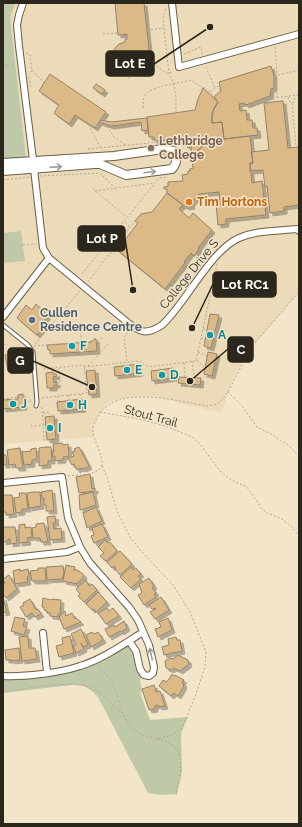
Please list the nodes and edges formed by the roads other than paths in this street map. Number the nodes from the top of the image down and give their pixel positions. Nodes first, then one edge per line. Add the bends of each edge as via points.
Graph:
1 (24, 3) edge
2 (172, 3) edge
3 (299, 34) edge
4 (114, 156) junction
5 (3, 163) edge
6 (34, 168) junction
7 (113, 170) junction
8 (3, 171) edge
9 (298, 229) edge
10 (49, 258) junction
11 (3, 317) edge
12 (3, 325) edge
13 (36, 406) dead end
14 (3, 483) edge
15 (80, 547) junction
16 (3, 559) edge
17 (143, 632) junction
18 (43, 633) dead end
19 (129, 641) junction
20 (47, 672) junction
21 (3, 676) edge

1 - 6 street, College Drive S via 17,25
2 - 3 street via 179,67
4 - 6 street
4 - 7 street
7 -> 4 street via 126,175 166,171 172,169 177,159 173,151 166,149
5 - 6 street
6 -> 7 street via 100,164
6 - 8 street
6 - 10 street, College Drive S via 41,244
9 - 10 street, College Drive S via 248,235 234,240 212,261 162,325 146,332 136,330
10 - 11 street
12 - 13 lane via 32,347
14 - 15 street via 62,477 68,518
15 - 16 street via 67,552
15 - 17 street via 90,563 129,607
17 - 19 street
19 -> 17 street via 136,651 140,669 144,675 149,676 153,673 154,666
18 - 20 street
19 - 20 street via 81,666
20 - 21 street

